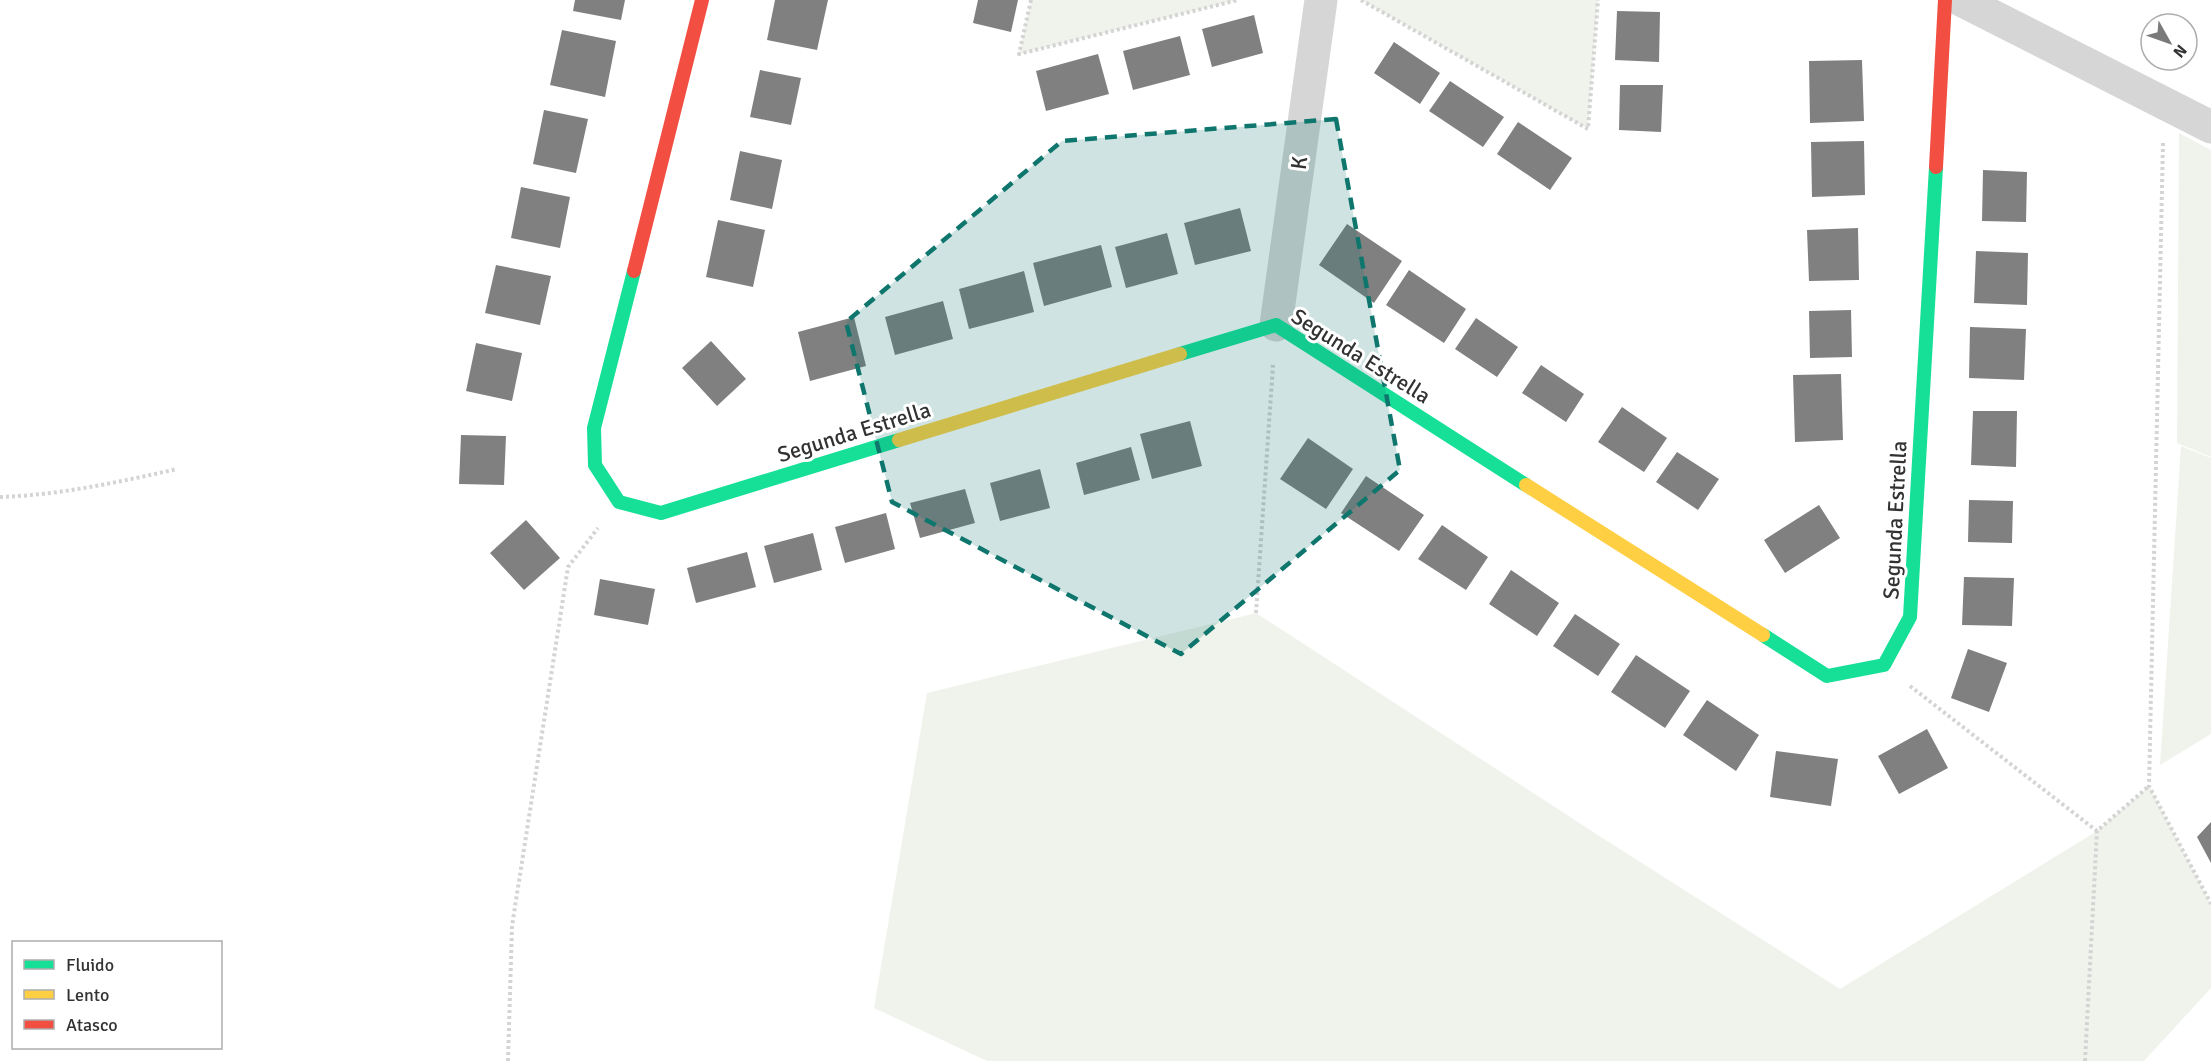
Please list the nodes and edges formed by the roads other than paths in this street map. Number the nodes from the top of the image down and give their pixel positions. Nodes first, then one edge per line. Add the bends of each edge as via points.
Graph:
1 (702, 0) edge
2 (1321, 0) edge
3 (1945, 0) edge
4 (1961, 0) edge
5 (2211, 127) edge
6 (1276, 325) junction

1 - 6 street, Segunda Estrella via 594,428 595,465 619,502 661,513
2 - 6 street, K
3 - 6 street, Segunda Estrella via 1910,617 1884,665 1827,676
4 - 5 street

